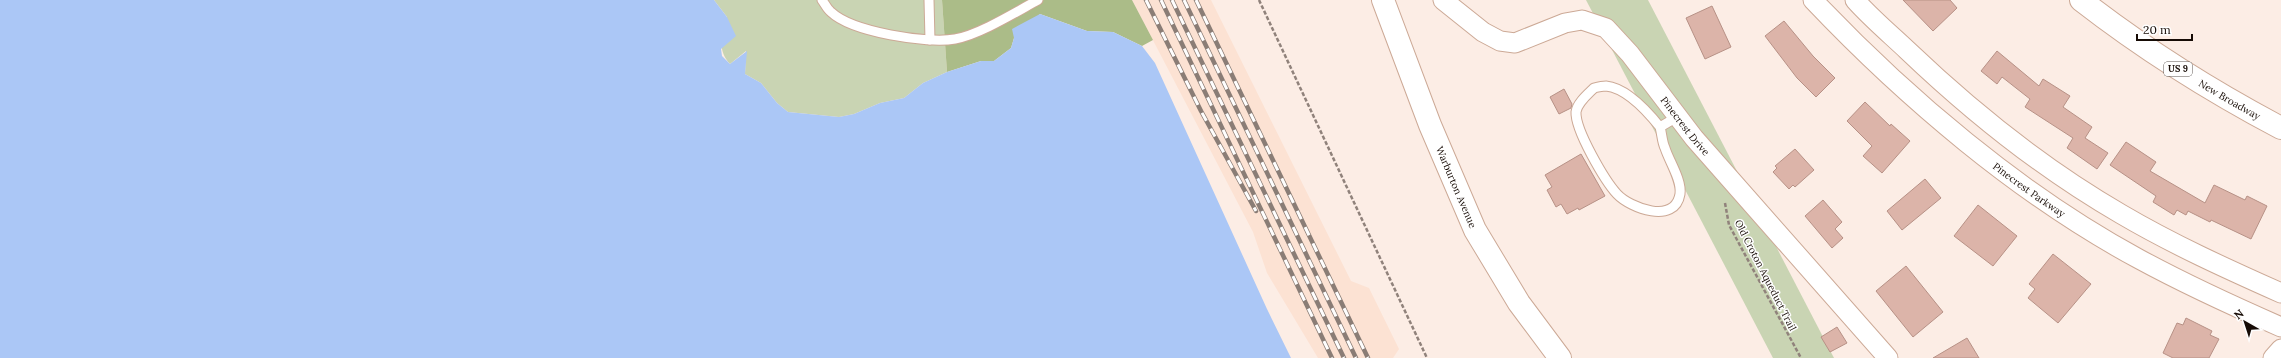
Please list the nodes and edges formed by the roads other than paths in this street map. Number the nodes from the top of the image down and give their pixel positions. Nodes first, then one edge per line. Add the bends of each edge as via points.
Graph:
1 (822, 0) edge
2 (929, 0) edge
3 (1038, 0) edge
4 (1383, 0) edge
5 (1444, 0) edge
6 (1813, 0) edge
7 (1855, 0) edge
8 (2081, 0) edge
9 (930, 40) junction
10 (1677, 116) junction
11 (1660, 127) junction
12 (2281, 128) edge
13 (2014, 142) junction
14 (1997, 165) junction
15 (2281, 293) edge
16 (2281, 327) edge
17 (2281, 349) edge
18 (1560, 358) edge
19 (1888, 358) edge
20 (2273, 358) edge

1 - 9 lane via 831,12 844,20 871,30
2 - 9 lane
3 - 9 lane via 997,22 956,39
4 - 18 street, Warburton Avenue via 1430,125 1475,230 1518,303
5 - 10 street, Pinecrest Drive via 1483,32 1500,41 1515,43 1564,23 1582,20 1606,28 1626,48
6 - 14 street, Pinecrest Parkway via 1892,78
7 - 13 street via 1945,86
8 - 12 street, New Broadway / US 9 via 2164,60
10 - 11 lane
10 - 19 street, Pinecrest Drive
11 - 11 lane via 1680,195 1667,211 1651,212 1631,204 1617,194 1595,162 1576,112 1594,88 1606,86 1634,101
13 - 14 street
13 - 15 street via 2121,214 2209,261
14 - 16 street, Pinecrest Parkway via 2087,228 2138,259
17 - 20 street

